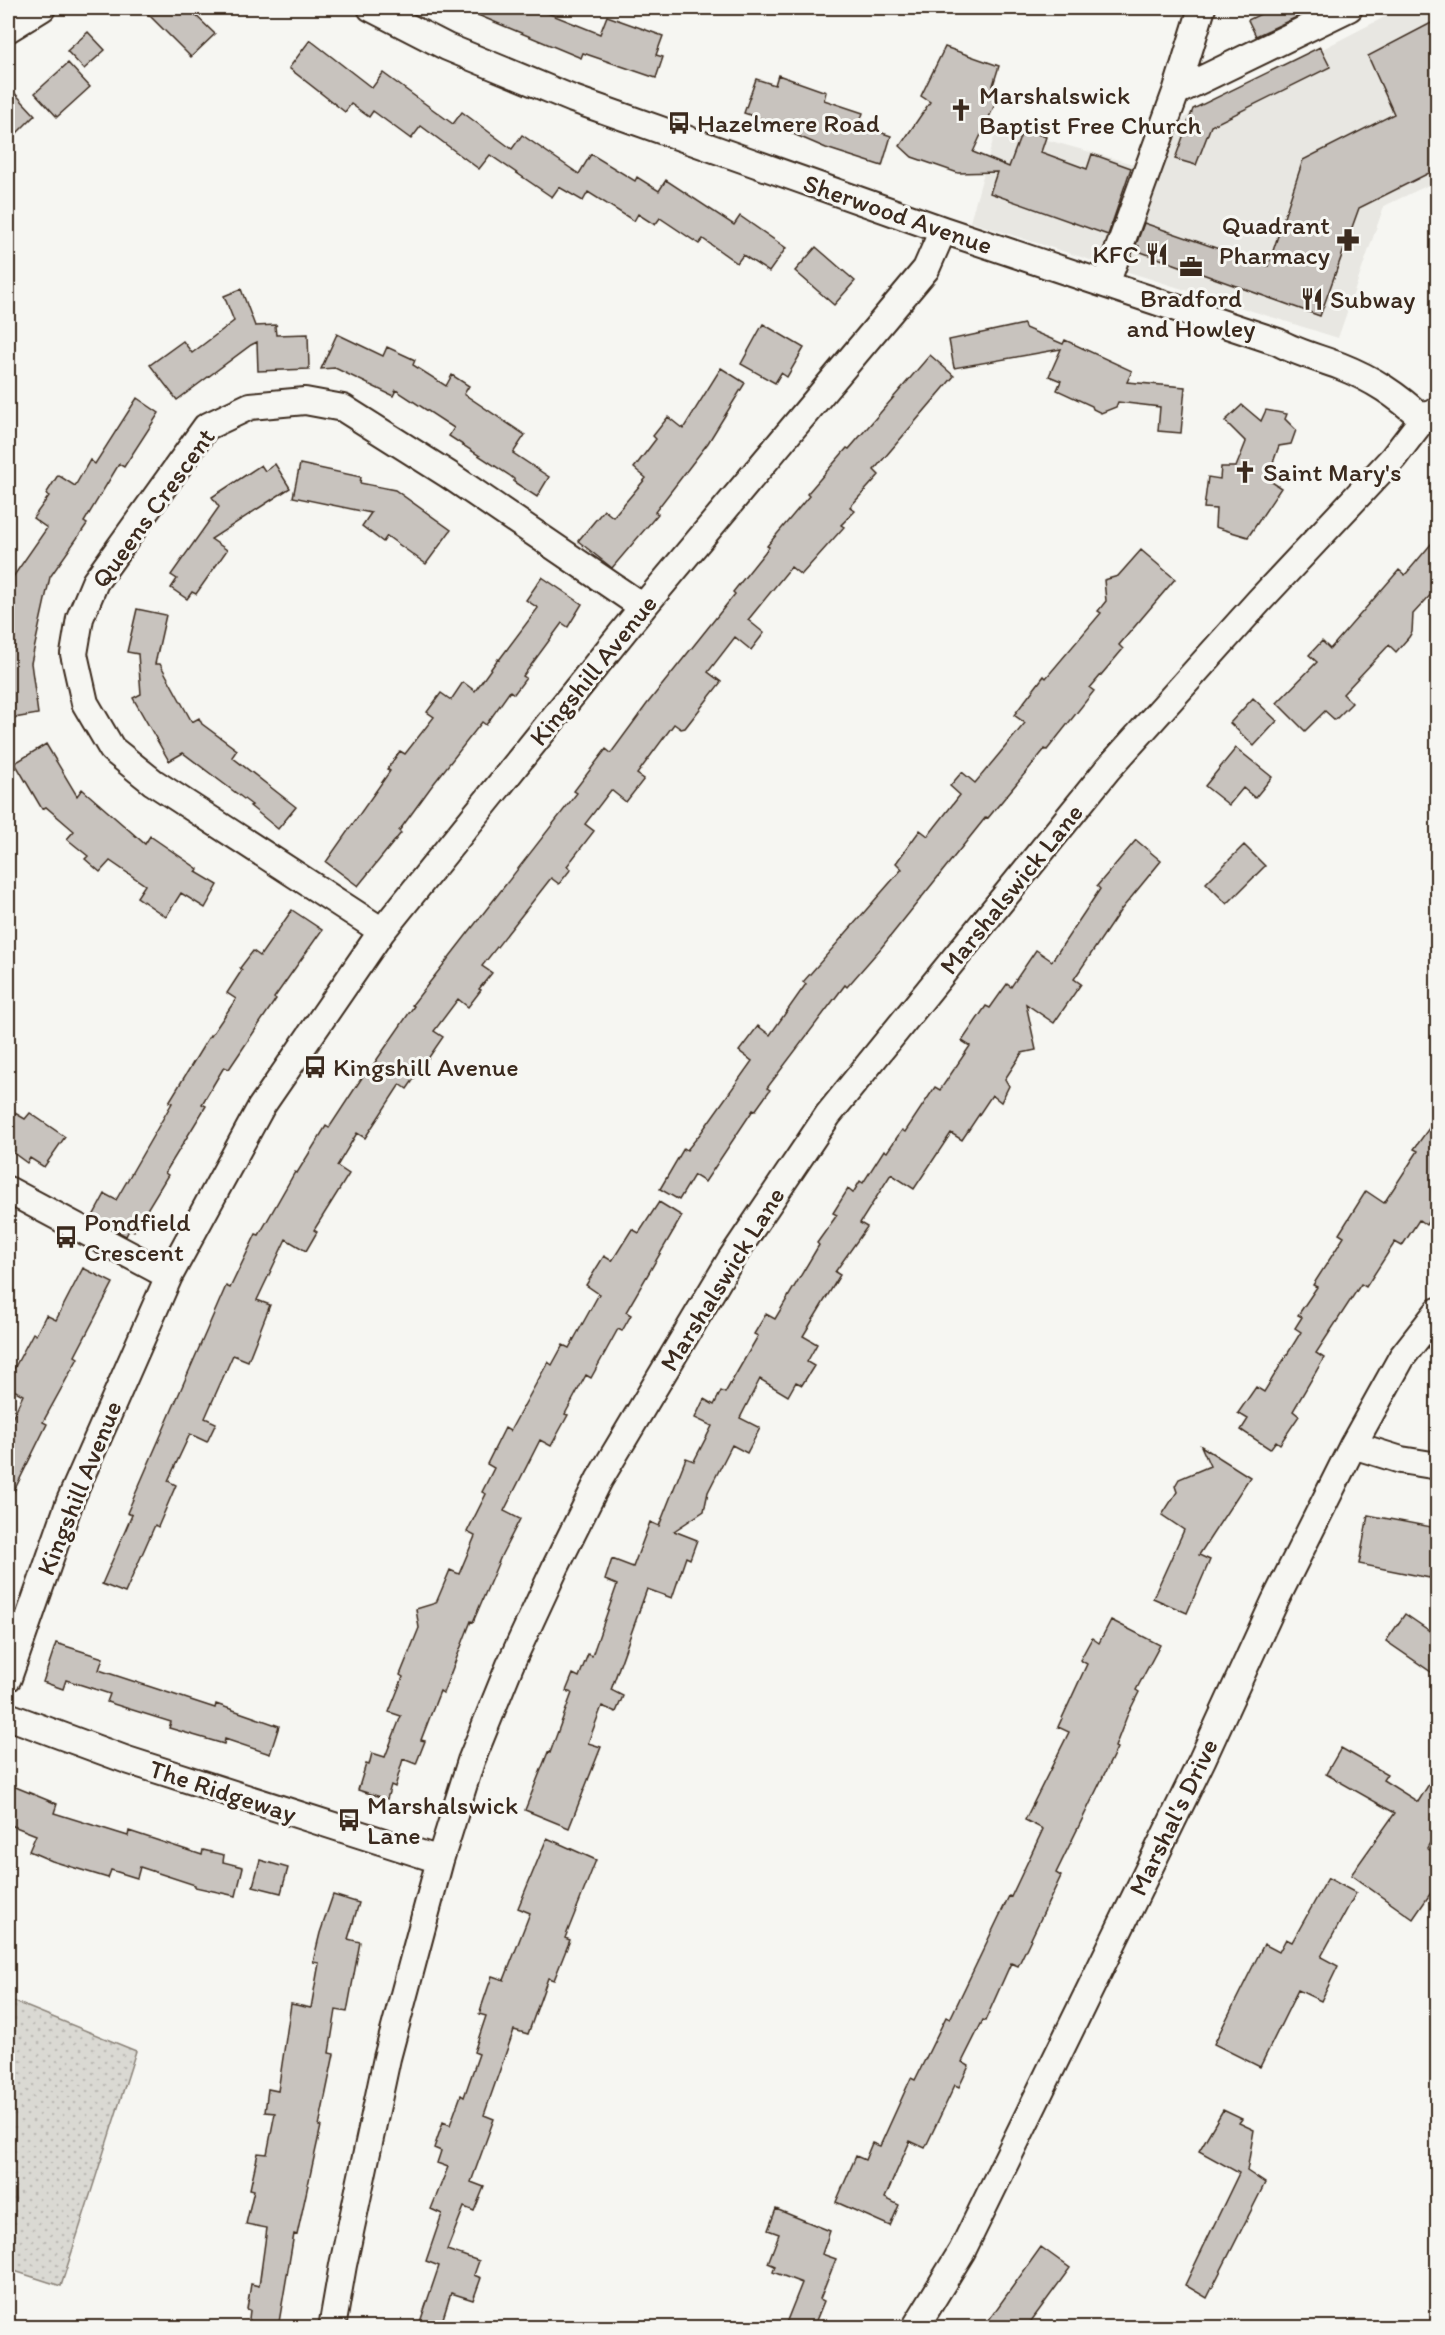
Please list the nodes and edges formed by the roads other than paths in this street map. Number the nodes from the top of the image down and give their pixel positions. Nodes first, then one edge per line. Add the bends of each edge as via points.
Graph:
1 (42, 8) edge
2 (371, 8) edge
3 (1202, 8) edge
4 (1349, 8) edge
5 (8, 29) edge
6 (1176, 92) junction
7 (943, 230) junction
8 (1106, 284) junction
9 (1430, 414) edge
10 (644, 608) junction
11 (382, 931) junction
12 (8, 1190) edge
13 (169, 1276) junction
14 (1437, 1311) edge
15 (1353, 1445) junction
16 (1437, 1466) edge
17 (8, 1678) edge
18 (8, 1716) edge
19 (440, 1860) junction
20 (332, 2328) edge
21 (915, 2328) edge

1 - 5 street
2 - 7 street, Sherwood Avenue via 447,47 573,99
3 - 6 street
4 - 6 street
6 - 8 street
7 - 8 street, Sherwood Avenue
7 - 10 street, Kingshill Avenue via 926,270
8 - 9 street, Sherwood Avenue via 1341,367
9 - 19 street, Marshalswick Lane via 1107,770 822,1125 731,1259 599,1480 510,1665 471,1761
10 - 11 street, Kingshill Avenue
10 - 11 street, Queens Crescent via 343,408 305,400 250,406 206,428 95,582 80,618 74,654 85,703 111,749 153,782
11 - 13 street, Kingshill Avenue via 261,1107
12 - 13 street
13 - 17 street, Kingshill Avenue via 70,1501
14 - 15 street, Marshal's Drive via 1402,1357
15 - 16 street
15 - 21 street, Marshal's Drive via 962,2251
18 - 19 street, The Ridgeway via 127,1760
19 - 20 street, Marshalswick Lane via 387,2058

